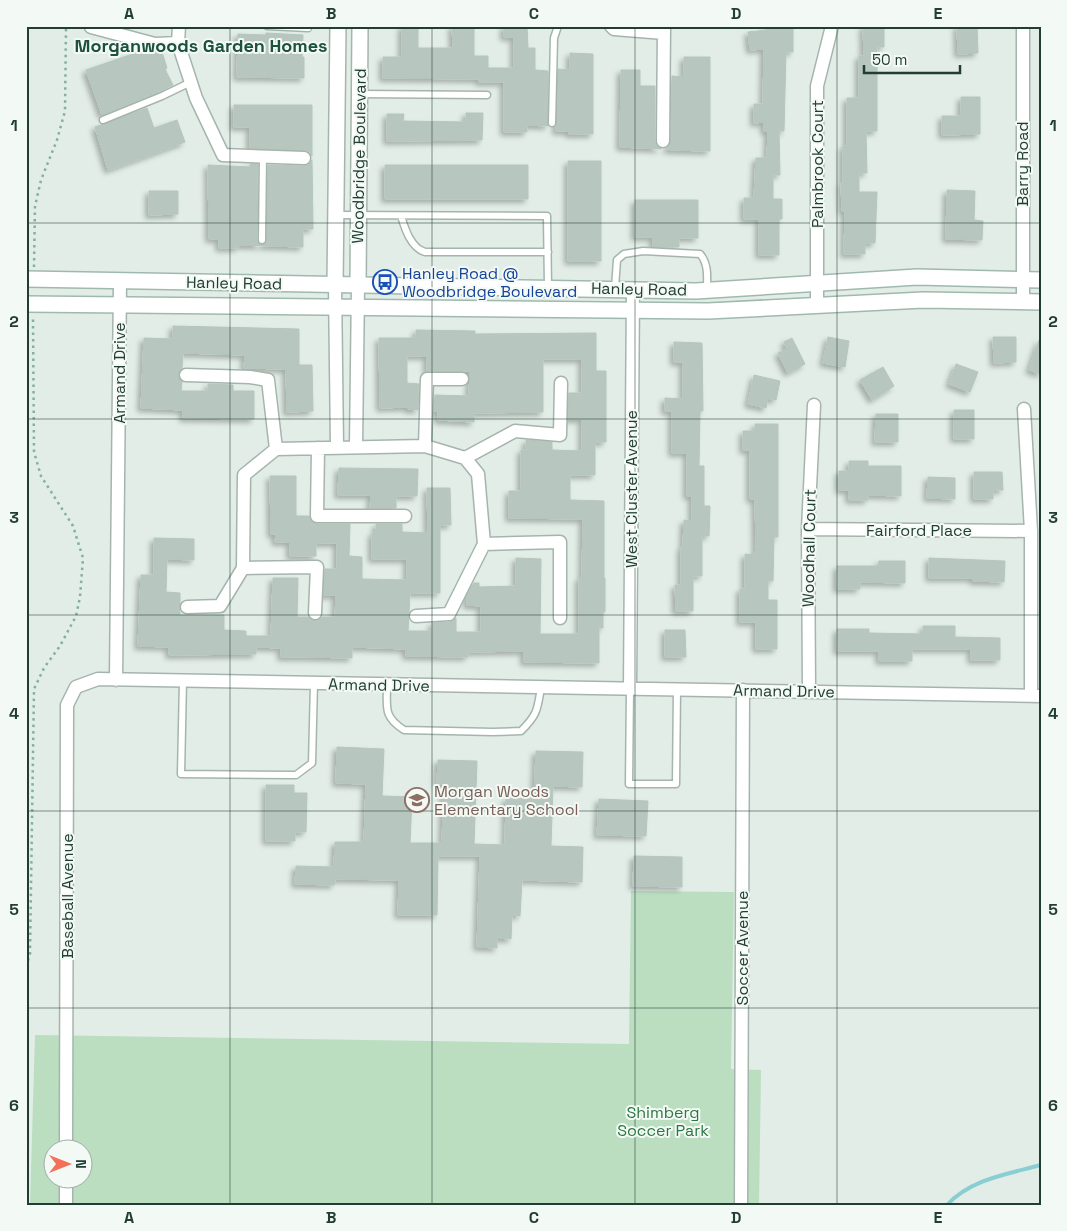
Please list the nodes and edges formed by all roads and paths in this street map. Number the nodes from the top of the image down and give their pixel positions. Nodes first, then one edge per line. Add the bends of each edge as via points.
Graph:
1 (66, 26) edge
2 (180, 26) edge
3 (267, 26) edge
4 (338, 26) edge
5 (360, 26) edge
6 (558, 26) edge
7 (611, 26) edge
8 (832, 26) edge
9 (1023, 26) edge
10 (91, 27) edge
11 (308, 28) dead end
12 (664, 29) edge
13 (178, 43) junction
14 (191, 82) junction
15 (360, 94) junction
16 (487, 96) dead end
17 (103, 120) dead end
18 (552, 123) dead end
19 (663, 141) dead end
20 (263, 156) junction
21 (304, 158) dead end
22 (336, 215) junction
23 (358, 216) junction
24 (401, 216) junction
25 (262, 240) dead end
26 (548, 252) junction
27 (30, 279) edge
28 (1022, 280) junction
29 (1041, 280) edge
30 (120, 281) junction
31 (816, 284) junction
32 (335, 285) junction
33 (358, 286) junction
34 (548, 288) junction
35 (615, 288) junction
36 (633, 290) junction
37 (707, 290) junction
38 (1023, 301) junction
39 (1041, 302) edge
40 (30, 304) edge
41 (817, 304) junction
42 (120, 305) junction
43 (336, 308) junction
44 (358, 308) junction
45 (633, 311) junction
46 (186, 375) dead end
47 (462, 379) dead end
48 (561, 383) dead end
49 (814, 405) dead end
50 (1024, 408) dead end
51 (356, 446) junction
52 (425, 446) junction
53 (335, 447) junction
54 (318, 448) junction
55 (276, 449) junction
56 (465, 458) junction
57 (406, 516) dead end
58 (808, 529) junction
59 (1031, 531) junction
60 (484, 544) junction
61 (243, 568) junction
62 (187, 607) dead end
63 (315, 613) dead end
64 (416, 616) dead end
65 (560, 618) dead end
66 (116, 680) junction
67 (182, 681) junction
68 (314, 683) junction
69 (387, 686) junction
70 (541, 688) junction
71 (630, 689) junction
72 (677, 689) junction
73 (743, 690) junction
74 (809, 692) junction
75 (1036, 696) edge
76 (26, 968) edge
77 (66, 1138) edge
78 (66, 1188) edge
79 (66, 1205) edge
80 (741, 1205) edge

1 - 27 path via 65,111 35,206
2 - 13 street
3 - 11 lane
4 - 22 main road, Woodbridge Boulevard
5 - 15 main road, Woodbridge Boulevard
6 - 18 lane via 554,38
7 - 12 street via 614,29
8 - 31 street, Palmbrook Court via 818,86
9 - 28 street, Barry Road
10 - 13 street via 155,44
12 - 19 street
13 - 14 street
14 - 17 lane
14 - 20 street via 223,155
15 - 16 lane
15 - 23 main road, Woodbridge Boulevard
20 - 21 street
20 - 25 lane
22 - 23 lane
22 - 32 main road, Woodbridge Boulevard
23 - 24 lane
23 - 33 main road, Woodbridge Boulevard
24 - 26 lane via 408,236 425,252
24 - 26 lane via 547,216
26 - 34 lane
27 - 30 main road, Hanley Road
28 - 29 main road, Hanley Road
28 - 31 main road, Hanley Road via 917,277
28 - 38 street, Barry Road
30 - 32 main road, Hanley Road
30 - 42 street, Armand Drive
31 - 37 main road, Hanley Road
31 - 41 street, Palmbrook Court
32 - 33 main road, Hanley Road
32 - 43 street
33 - 34 main road, Hanley Road
33 - 44 street
34 - 35 main road, Hanley Road
35 - 36 main road, Hanley Road
35 - 37 lane via 617,260 624,254 643,251 700,254 705,259
36 - 37 main road, Hanley Road
36 - 45 street, West Cluster Avenue
38 - 39 main road, Hanley Road
38 - 41 main road, Hanley Road
40 - 42 main road, Hanley Road
40 - 76 path via 34,452 41,476 72,526 83,558 76,616 34,689 30,954
41 - 45 main road, Hanley Road via 708,311
42 - 43 main road, Hanley Road
42 - 66 street, Armand Drive
43 - 44 main road, Hanley Road
43 - 53 street
44 - 45 main road, Hanley Road
44 - 51 street
45 - 71 street, West Cluster Avenue
46 - 55 street via 268,380
47 - 52 street via 427,379
48 - 56 street via 560,435 515,431
49 - 58 street, Woodhall Court
50 - 59 street
51 - 52 street
51 - 53 street
52 - 56 street
53 - 54 street
54 - 55 street
54 - 57 street via 317,516
55 - 61 street via 244,475
56 - 60 street via 478,474
58 - 59 street, Fairford Place
58 - 74 street, Woodhall Court
59 - 75 street
60 - 64 street via 449,614
60 - 65 street via 560,542
61 - 62 street via 220,606
61 - 63 street via 317,567
66 - 67 street, Armand Drive
66 - 77 street, Baseball Avenue via 98,679 76,687 67,705
67 - 68 street, Armand Drive
67 - 68 lane via 182,774 296,775 312,763
68 - 69 street, Armand Drive
69 - 70 street, Armand Drive
69 - 70 lane via 386,711 393,723 404,730 494,732 521,731 537,712
70 - 71 street, Armand Drive
71 - 72 street, Armand Drive
71 - 72 lane via 629,784 676,784
72 - 73 street, Armand Drive
73 - 74 street, Armand Drive
73 - 80 street, Soccer Avenue
74 - 75 street, Armand Drive
78 - 79 street

